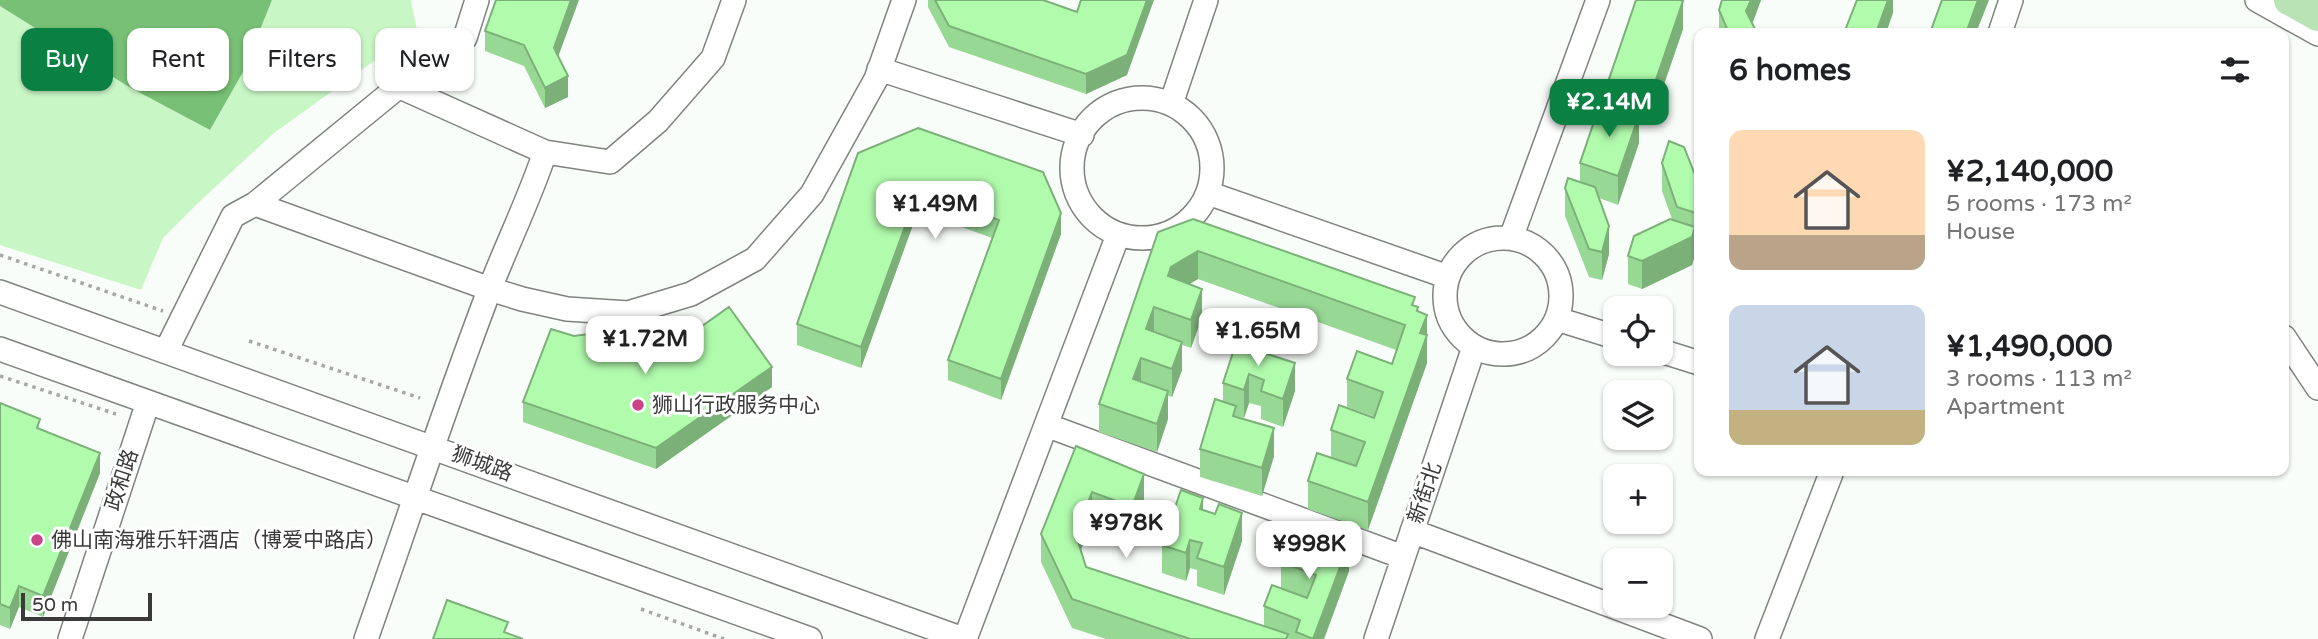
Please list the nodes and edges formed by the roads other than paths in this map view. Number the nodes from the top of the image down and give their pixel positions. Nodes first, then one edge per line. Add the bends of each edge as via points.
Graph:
1 (477, 0) edge
2 (734, 0) edge
3 (904, 0) edge
4 (1206, 0) edge
5 (1598, 0) edge
6 (2011, 0) edge
7 (2257, 0) edge
8 (2288, 0) edge
9 (2318, 16) edge
10 (468, 28) edge
11 (2002, 28) edge
12 (2318, 34) edge
13 (879, 69) junction
14 (392, 91) edge
15 (409, 91) edge
16 (1171, 104) junction
17 (1082, 135) junction
18 (545, 152) junction
19 (1208, 193) junction
20 (255, 204) junction
21 (1118, 235) junction
22 (1511, 237) junction
23 (1448, 277) junction
24 (490, 289) junction
25 (0, 292) edge
26 (1557, 319) junction
27 (1603, 333) edge
28 (2289, 344) edge
29 (1474, 346) junction
30 (0, 349) edge
31 (166, 351) junction
32 (1673, 355) edge
33 (1694, 361) edge
34 (2318, 388) edge
35 (148, 402) junction
36 (1046, 425) junction
37 (432, 446) junction
38 (1830, 476) edge
39 (415, 498) junction
40 (1412, 531) junction
41 (1403, 557) junction
42 (70, 639) edge
43 (366, 639) edge
44 (810, 639) edge
45 (964, 639) edge
46 (1376, 639) edge
47 (1700, 639) edge
48 (1767, 639) edge

1 - 10 street
2 - 18 street via 713,58 658,121 610,162
3 - 13 street
4 - 16 street
5 - 22 street
6 - 11 street
7 - 12 street
8 - 9 main road
13 - 17 street
13 - 24 street via 812,194 755,259 691,294 628,313 567,309
14 - 20 street
15 - 18 street
16 - 17 street via 1147,98 1124,100 1089,122
16 - 19 street via 1191,118 1206,138 1212,161
17 - 21 street via 1072,167 1076,191 1097,222
18 - 24 street
19 - 21 street via 1187,223 1166,235 1142,239
19 - 23 street
20 - 24 street
20 - 31 street via 233,216
21 - 36 street
22 - 23 street via 1473,246 1458,259
22 - 26 street via 1546,256 1558,273 1562,293
23 - 29 street via 1445,298 1451,323
24 - 37 street
25 - 31 street, 狮城路
26 - 27 street
26 - 29 street via 1538,344 1520,353 1500,356
28 - 34 street
29 - 40 street, 新街北
30 - 35 street
31 - 37 street, 狮城路
32 - 33 street
35 - 39 street
35 - 42 street, 政和路
36 - 41 street
36 - 45 street
37 - 39 street
37 - 45 street, 狮城路
38 - 48 street
39 - 43 street
39 - 44 street
40 - 41 street, 新街北
40 - 47 street
41 - 46 street, 新街北

